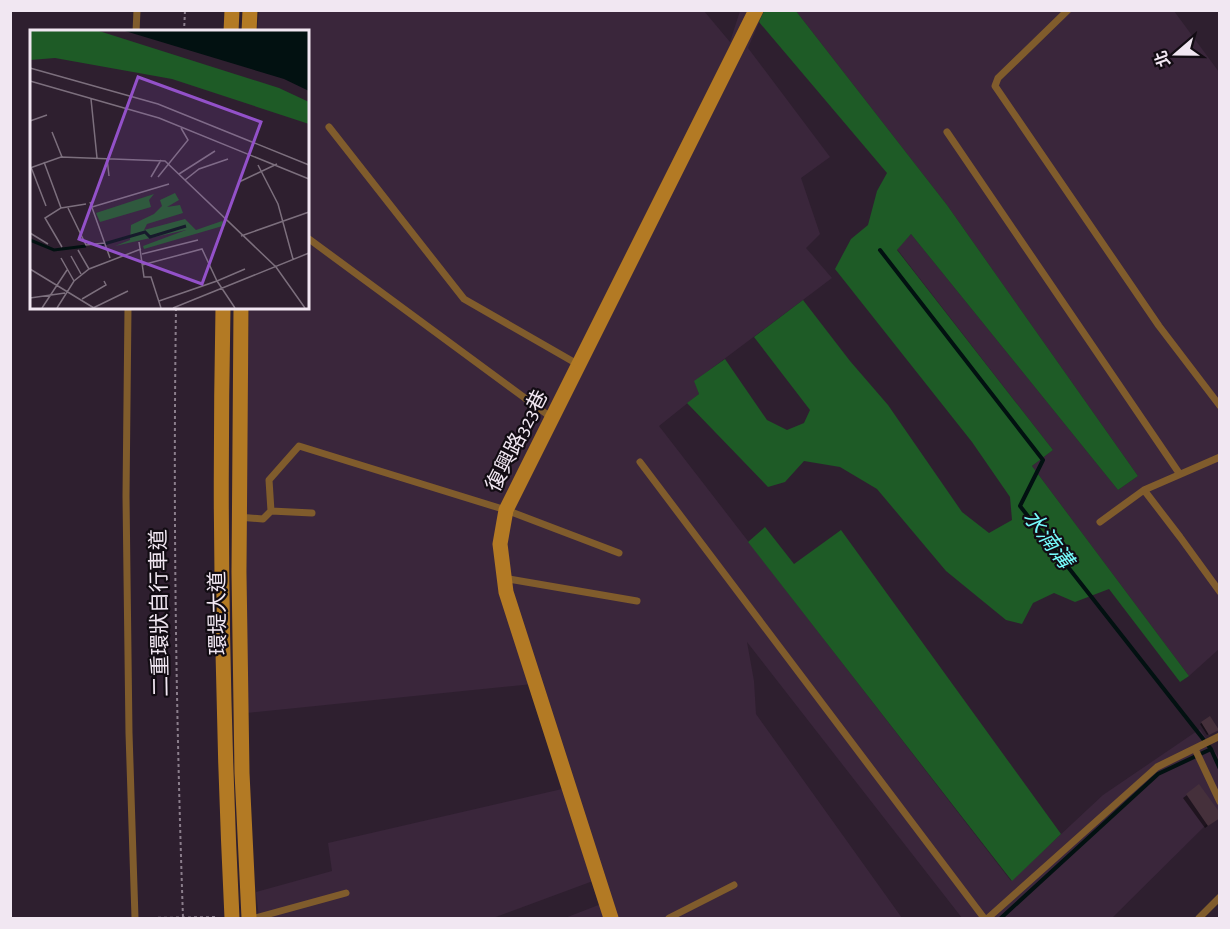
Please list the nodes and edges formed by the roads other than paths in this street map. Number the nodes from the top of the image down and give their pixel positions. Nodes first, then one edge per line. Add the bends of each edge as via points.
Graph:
1 (137, 10) edge
2 (232, 10) edge
3 (249, 10) edge
4 (756, 10) edge
5 (1068, 10) edge
6 (136, 30) edge
7 (231, 30) edge
8 (249, 30) edge
9 (329, 128) dead end
10 (947, 132) dead end
11 (309, 239) dead end
12 (128, 309) edge
13 (223, 309) edge
14 (241, 309) edge
15 (579, 365) junction
16 (1220, 406) edge
17 (552, 418) junction
18 (1220, 457) edge
19 (640, 462) dead end
20 (1179, 473) junction
21 (1144, 490) junction
22 (506, 510) junction
23 (271, 511) junction
24 (312, 513) dead end
25 (238, 517) junction
26 (1100, 522) dead end
27 (619, 554) dead end
28 (503, 578) junction
29 (1220, 592) edge
30 (637, 601) dead end
31 (1220, 736) edge
32 (1195, 749) junction
33 (1220, 802) edge
34 (734, 885) dead end
35 (346, 893) dead end
36 (1220, 897) edge
37 (135, 918) edge
38 (228, 918) edge
39 (249, 918) edge
40 (255, 918) edge
41 (611, 918) edge
42 (669, 918) edge
43 (986, 918) edge
44 (1199, 918) edge

1 - 6 lane
2 - 7 street
3 - 8 street
4 - 15 street, 復興路323巷
5 - 16 lane via 998,78 995,86 1159,326
9 - 15 lane via 464,299
10 - 20 lane
11 - 17 lane
12 - 37 lane via 126,496
13 - 38 street, 環堤大道 via 222,694
14 - 25 street, 環堤大道
15 - 17 street, 復興路323巷
17 - 22 street, 復興路323巷
18 - 20 lane
19 - 43 lane
20 - 21 lane
21 - 26 lane
21 - 29 lane
22 - 23 lane via 299,446 269,480
22 - 27 lane
22 - 28 street, 復興路323巷 via 500,543
23 - 24 lane
23 - 25 lane via 263,519
25 - 39 street, 環堤大道 via 242,773
28 - 30 lane
28 - 41 street, 復興路323巷
31 - 32 lane
32 - 33 lane
32 - 43 lane via 1157,766
34 - 42 lane
35 - 40 lane
36 - 44 lane

